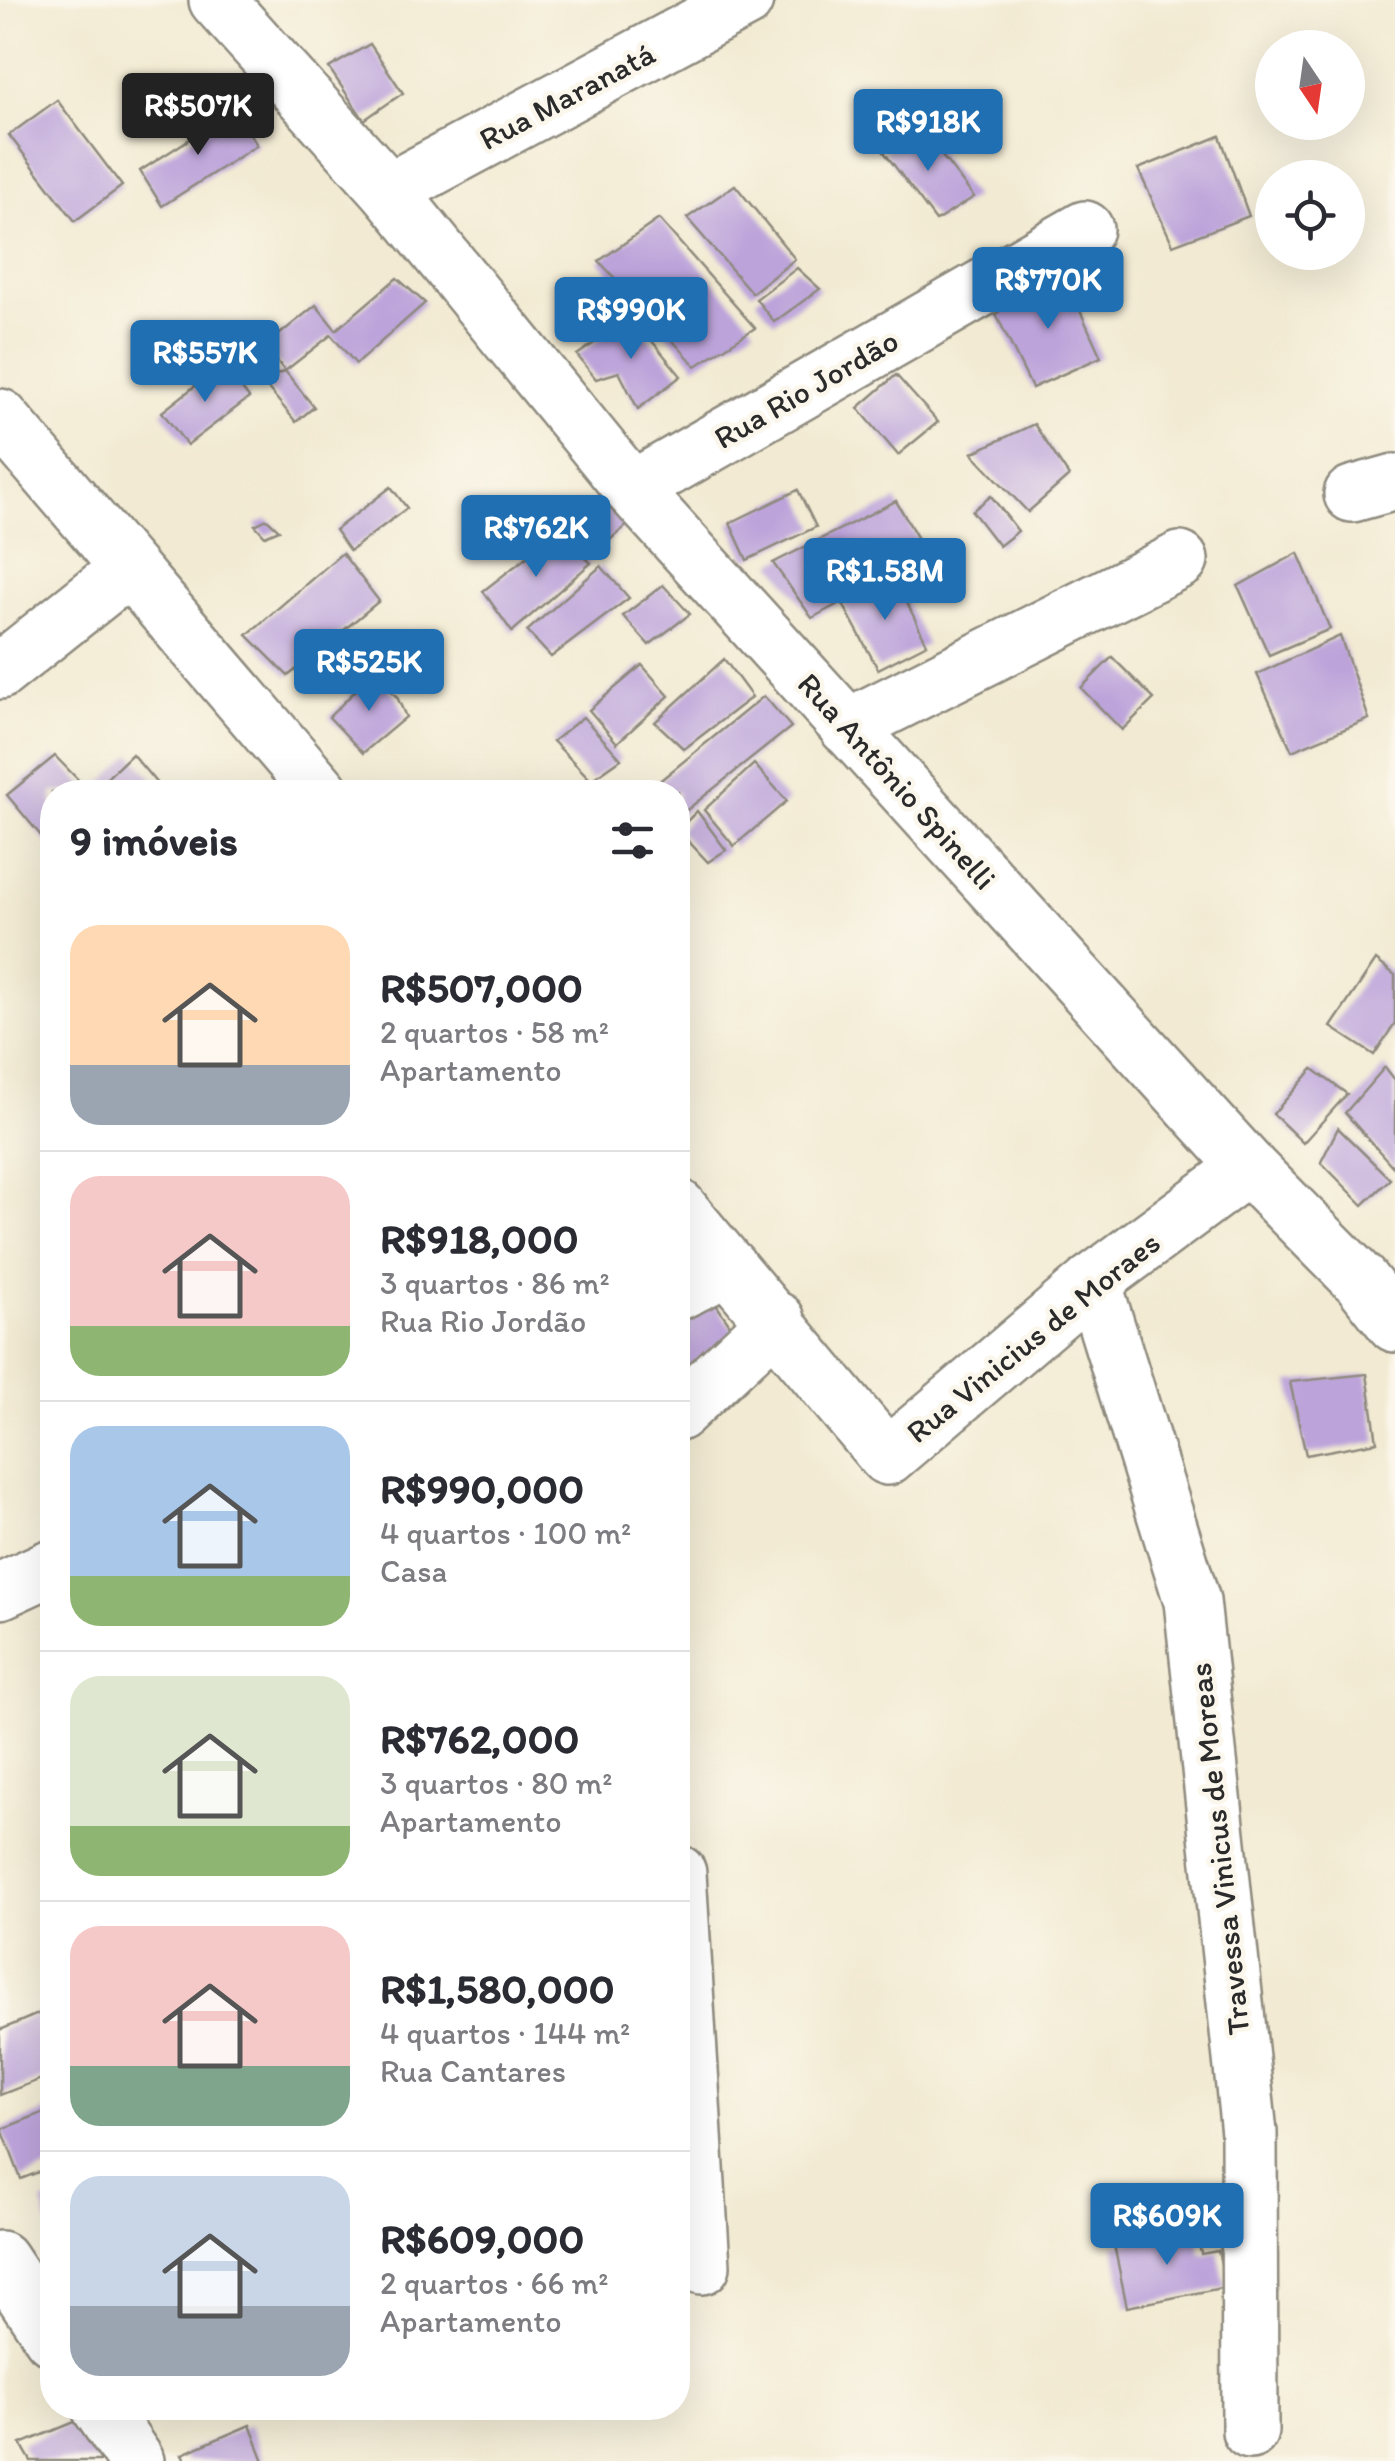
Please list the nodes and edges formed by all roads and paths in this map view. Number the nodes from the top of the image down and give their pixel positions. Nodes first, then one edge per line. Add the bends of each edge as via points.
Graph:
1 (217, 0) edge
2 (745, 0) edge
3 (389, 191) junction
4 (1085, 229) dead end
5 (0, 417) edge
6 (632, 490) junction
7 (1180, 560) dead end
8 (128, 569) junction
9 (0, 671) edge
10 (847, 727) junction
11 (310, 780) edge
12 (1248, 1166) junction
13 (690, 1221) edge
14 (729, 1266) junction
15 (1378, 1268) edge
16 (1093, 1282) junction
17 (690, 1286) edge
18 (777, 1320) junction
19 (1395, 1324) edge
20 (690, 1403) edge
21 (40, 1572) edge
22 (0, 1591) edge
23 (690, 2070) edge
24 (0, 2259) edge
25 (702, 2266) dead end
26 (40, 2319) edge
27 (108, 2420) edge
28 (1250, 2430) dead end
29 (136, 2461) edge

1 - 3 street, Rua Antônio Spinelli
2 - 3 street, Rua Maranatá
3 - 6 street, Rua Antônio Spinelli
4 - 6 street, Rua Rio Jordão
5 - 8 street
6 - 10 street, Rua Antônio Spinelli
7 - 10 street
8 - 9 street
8 - 11 street
10 - 12 street, Rua Antônio Spinelli
12 - 15 street, Rua Antônio Spinelli
12 - 16 street, Rua Vinicius de Moraes
13 - 14 street, Rua Vinicius de Moraes
14 - 17 street
14 - 18 street, Rua Vinicius de Moraes
15 - 19 street, Rua Antônio Spinelli
16 - 18 street, Rua Vinicius de Moraes via 888,1457
16 - 28 street, Travessa Vinicus de Moreas via 1192,1602 1249,2133
18 - 20 street
21 - 22 street
23 - 25 street
24 - 26 street
27 - 29 street

